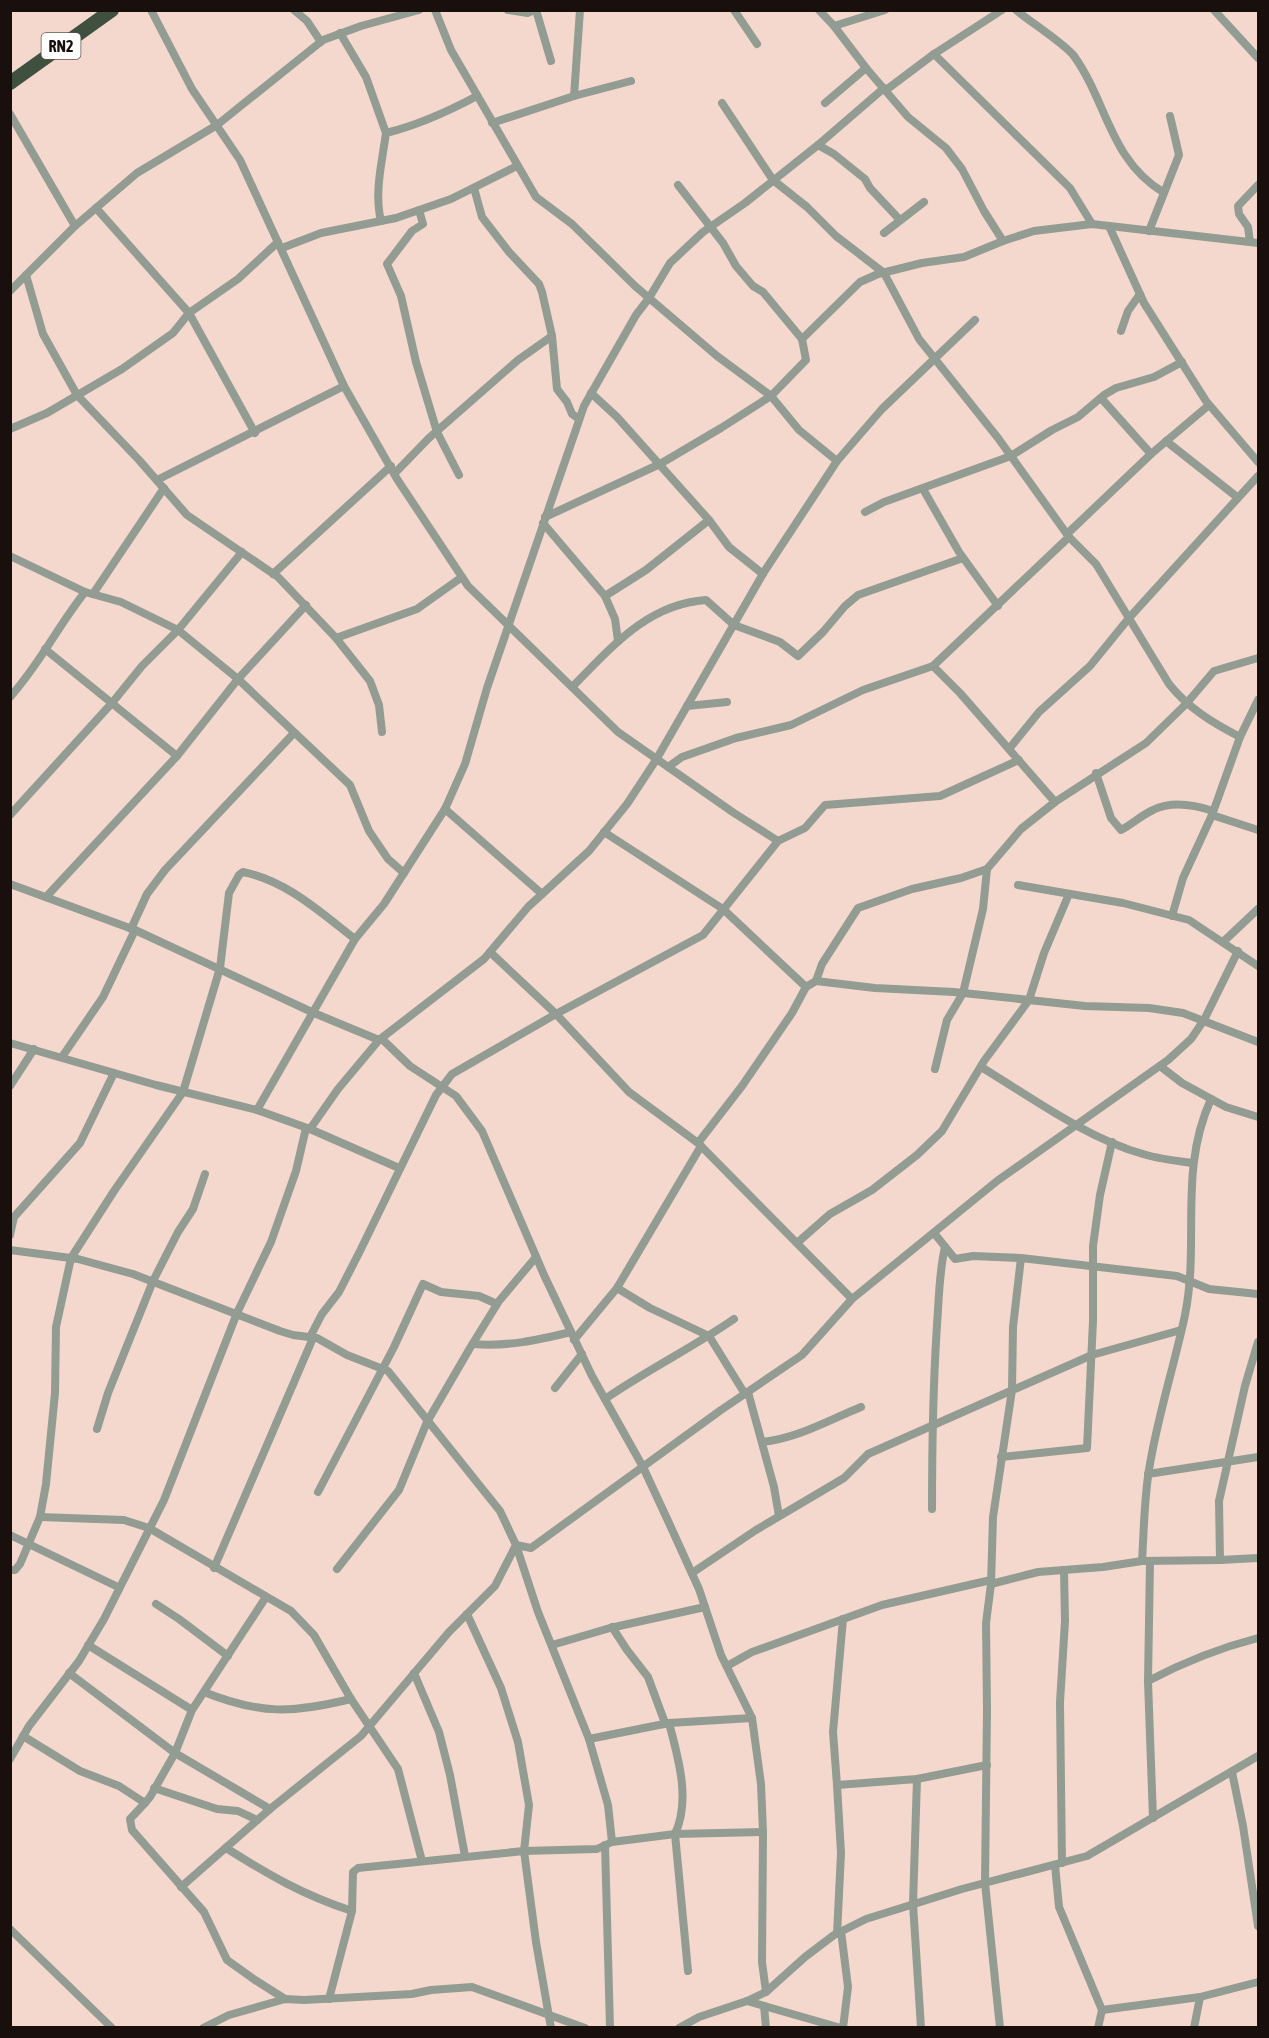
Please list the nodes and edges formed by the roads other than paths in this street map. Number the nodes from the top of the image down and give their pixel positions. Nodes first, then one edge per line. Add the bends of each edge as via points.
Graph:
1 (112, 10) edge
2 (151, 10) edge
3 (294, 10) edge
4 (419, 10) edge
5 (508, 10) edge
6 (535, 10) edge
7 (580, 10) edge
8 (734, 10) edge
9 (819, 10) edge
10 (885, 10) edge
11 (1002, 10) edge
12 (1016, 10) edge
13 (1214, 10) edge
14 (438, 11) edge
15 (834, 26) junction
16 (340, 33) junction
17 (321, 42) junction
18 (757, 44) dead end
19 (934, 54) junction
20 (1258, 58) edge
21 (551, 61) dead end
22 (866, 68) junction
23 (632, 81) dead end
24 (10, 83) edge
25 (885, 89) junction
26 (477, 96) junction
27 (574, 96) junction
28 (825, 103) dead end
29 (722, 104) dead end
30 (10, 114) edge
31 (1170, 116) dead end
32 (492, 123) junction
33 (217, 125) junction
34 (386, 133) junction
35 (818, 145) junction
36 (517, 166) junction
37 (773, 180) junction
38 (678, 185) dead end
39 (1258, 185) edge
40 (474, 188) junction
41 (1164, 192) junction
42 (924, 202) dead end
43 (96, 208) junction
44 (418, 210) junction
45 (900, 220) junction
46 (381, 221) junction
47 (1092, 224) junction
48 (75, 226) junction
49 (1109, 226) junction
50 (711, 227) junction
51 (1149, 231) junction
52 (884, 233) dead end
53 (1003, 241) junction
54 (1254, 243) edge
55 (280, 245) junction
56 (884, 273) junction
57 (26, 276) junction
58 (10, 291) edge
59 (1140, 294) junction
60 (649, 298) junction
61 (189, 313) junction
62 (975, 320) dead end
63 (1121, 331) dead end
64 (552, 336) junction
65 (802, 339) junction
66 (934, 358) junction
67 (1182, 362) junction
68 (344, 386) junction
69 (591, 393) junction
70 (77, 395) junction
71 (771, 396) junction
72 (1101, 398) junction
73 (1209, 405) junction
74 (579, 419) junction
75 (10, 429) edge
76 (437, 432) junction
77 (255, 433) junction
78 (1166, 441) junction
79 (1151, 454) junction
80 (1011, 456) junction
81 (837, 461) junction
82 (1258, 462) edge
83 (660, 464) junction
84 (393, 469) junction
85 (459, 476) dead end
86 (1258, 476) edge
87 (157, 480) junction
88 (164, 488) junction
89 (922, 489) junction
90 (1237, 497) junction
91 (865, 512) dead end
92 (544, 520) junction
93 (709, 520) junction
94 (1068, 535) junction
95 (242, 552) junction
96 (10, 556) edge
97 (963, 558) junction
98 (273, 574) junction
99 (763, 574) junction
100 (462, 578) junction
101 (89, 593) junction
102 (604, 596) junction
103 (306, 605) junction
104 (998, 606) junction
105 (1129, 618) junction
106 (734, 625) junction
107 (510, 626) junction
108 (178, 630) junction
109 (336, 638) junction
110 (618, 641) junction
111 (45, 649) junction
112 (1258, 658) edge
113 (933, 666) junction
114 (238, 679) junction
115 (572, 687) junction
116 (10, 697) edge
117 (1258, 700) edge
118 (728, 702) dead end
119 (112, 703) junction
120 (1186, 704) junction
121 (687, 706) junction
122 (1256, 712) edge
123 (382, 732) dead end
124 (294, 733) junction
125 (1240, 737) junction
126 (1009, 749) junction
127 (177, 756) junction
128 (656, 760) junction
129 (1019, 760) junction
130 (668, 767) junction
131 (1096, 773) junction
132 (1054, 802) junction
133 (12, 809) edge
134 (445, 809) junction
135 (1212, 813) junction
136 (1258, 830) edge
137 (604, 832) junction
138 (778, 841) junction
139 (987, 869) junction
140 (404, 873) junction
141 (10, 884) edge
142 (1018, 885) dead end
143 (542, 894) junction
144 (1069, 894) junction
145 (46, 897) junction
146 (723, 909) junction
147 (1258, 909) edge
148 (1173, 916) junction
149 (133, 930) junction
150 (355, 939) junction
151 (1223, 942) junction
152 (1238, 951) junction
153 (490, 952) junction
154 (1258, 966) edge
155 (220, 968) junction
156 (816, 981) junction
157 (806, 987) junction
158 (963, 993) junction
159 (1029, 1000) junction
160 (314, 1012) junction
161 (556, 1014) junction
162 (1204, 1020) junction
163 (381, 1039) junction
164 (1258, 1042) edge
165 (10, 1043) edge
166 (34, 1050) junction
167 (62, 1057) junction
168 (1160, 1066) junction
169 (981, 1067) junction
170 (936, 1069) dead end
171 (114, 1073) junction
172 (10, 1086) edge
173 (443, 1087) junction
174 (183, 1092) junction
175 (1211, 1099) junction
176 (257, 1110) junction
177 (1258, 1117) edge
178 (1077, 1125) junction
179 (308, 1129) junction
180 (1112, 1142) junction
181 (699, 1144) junction
182 (1193, 1163) junction
183 (399, 1168) junction
184 (205, 1174) dead end
185 (934, 1233) junction
186 (10, 1235) edge
187 (796, 1243) junction
188 (945, 1247) junction
189 (10, 1250) edge
190 (536, 1257) junction
191 (71, 1258) junction
192 (1021, 1258) junction
193 (1094, 1267) junction
194 (153, 1281) junction
195 (1189, 1282) junction
196 (617, 1288) junction
197 (1258, 1293) edge
198 (852, 1299) junction
199 (497, 1304) junction
200 (237, 1313) junction
201 (734, 1319) dead end
202 (1180, 1330) junction
203 (573, 1336) junction
204 (710, 1336) junction
205 (311, 1337) junction
206 (1258, 1342) edge
207 (473, 1344) junction
208 (582, 1354) junction
209 (1092, 1354) junction
210 (382, 1369) junction
211 (555, 1388) dead end
212 (1012, 1390) junction
213 (746, 1393) junction
214 (605, 1399) junction
215 (861, 1407) dead end
216 (427, 1422) junction
217 (933, 1426) junction
218 (98, 1429) dead end
219 (762, 1443) junction
220 (1001, 1457) junction
221 (1258, 1457) edge
222 (1229, 1463) junction
223 (643, 1467) junction
224 (1148, 1474) junction
225 (318, 1492) dead end
226 (932, 1509) dead end
227 (779, 1516) junction
228 (40, 1517) junction
229 (149, 1528) junction
230 (10, 1534) edge
231 (28, 1542) junction
232 (516, 1545) junction
233 (1258, 1557) edge
234 (1220, 1560) junction
235 (1146, 1562) junction
236 (214, 1568) junction
237 (338, 1569) dead end
238 (10, 1570) edge
239 (1064, 1570) junction
240 (692, 1573) junction
241 (991, 1582) junction
242 (118, 1587) junction
243 (266, 1597) junction
244 (156, 1604) dead end
245 (705, 1606) junction
246 (467, 1614) junction
247 (843, 1619) junction
248 (612, 1627) junction
249 (1258, 1638) edge
250 (88, 1645) junction
251 (552, 1645) junction
252 (228, 1656) junction
253 (727, 1666) junction
254 (69, 1673) junction
255 (414, 1673) junction
256 (1148, 1681) junction
257 (204, 1692) junction
258 (351, 1699) junction
259 (192, 1710) junction
260 (752, 1718) junction
261 (667, 1723) junction
262 (370, 1726) junction
263 (23, 1736) junction
264 (589, 1739) junction
265 (175, 1753) junction
266 (1258, 1756) edge
267 (10, 1759) edge
268 (987, 1765) junction
269 (1232, 1772) junction
270 (917, 1779) junction
271 (837, 1785) junction
272 (154, 1788) junction
273 (145, 1803) junction
274 (270, 1809) junction
275 (1153, 1818) junction
276 (257, 1820) junction
277 (763, 1832) junction
278 (675, 1834) junction
279 (609, 1844) junction
280 (226, 1848) junction
281 (524, 1851) junction
282 (465, 1856) junction
283 (422, 1861) junction
284 (1059, 1864) junction
285 (985, 1883) junction
286 (181, 1887) junction
287 (913, 1904) junction
288 (352, 1911) junction
289 (1258, 1926) edge
290 (10, 1929) edge
291 (839, 1933) junction
292 (688, 1971) dead end
293 (1258, 1982) edge
294 (766, 1992) junction
295 (1200, 1997) junction
296 (285, 1999) junction
297 (329, 1999) junction
298 (747, 2001) junction
299 (764, 2006) junction
300 (1102, 2010) junction
301 (548, 2014) junction
302 (699, 2017) junction
303 (112, 2028) edge
304 (203, 2028) edge
305 (551, 2028) edge
306 (585, 2028) edge
307 (610, 2028) edge
308 (679, 2028) edge
309 (698, 2028) edge
310 (765, 2028) edge
311 (842, 2028) edge
312 (921, 2028) edge
313 (1000, 2028) edge
314 (1098, 2028) edge
315 (1194, 2028) edge

1 - 24 highway, RN2
2 - 33 street via 192,88
3 - 17 street
4 - 16 street
5 - 6 street
6 - 21 street
7 - 27 street
8 - 18 street
9 - 15 street
10 - 15 street
11 - 19 street
12 - 41 street via 1073,54 1127,159 1147,182
13 - 20 street
14 - 26 street via 451,50
15 - 22 street
16 - 17 street
16 - 34 street via 366,77
17 - 33 street
19 - 25 street
19 - 47 street via 1070,188
22 - 25 street
22 - 28 street
23 - 27 street
25 - 35 street
25 - 53 street via 962,169
26 - 32 street
26 - 34 street via 447,112
27 - 32 street
29 - 37 street
30 - 48 street
31 - 41 street via 1179,155
32 - 36 street
33 - 43 street via 137,173
33 - 55 street via 240,160
34 - 46 street via 378,186
35 - 37 street
35 - 45 street via 865,179
36 - 40 street
36 - 60 street via 536,197 572,224
37 - 50 street
37 - 56 street
38 - 50 street
39 - 54 street via 1238,206
40 - 44 street
40 - 64 street via 483,217 539,284
41 - 51 street
42 - 45 street
43 - 48 street
43 - 61 street
44 - 46 street
44 - 76 street via 423,224 412,231 387,264 401,296
45 - 52 street
46 - 55 street
47 - 49 street
47 - 53 street via 1034,231
48 - 57 street
49 - 51 street
49 - 59 street
50 - 60 street via 670,263
50 - 65 street via 736,266
51 - 54 street
53 - 56 street via 964,257
55 - 61 street
55 - 68 street
56 - 65 street via 860,282
56 - 66 street via 919,339
57 - 58 street
57 - 70 street via 43,334
59 - 63 street via 1128,310
59 - 67 street
60 - 69 street
60 - 71 street
61 - 70 street via 173,333
61 - 77 street
62 - 66 street
64 - 74 street via 557,388
64 - 76 street via 518,360
65 - 71 street via 807,360
66 - 80 street
66 - 81 street
67 - 72 street via 1154,377 1116,388
67 - 73 street
68 - 77 street
68 - 84 street
69 - 74 street
69 - 83 street
70 - 75 street
70 - 87 street
71 - 81 street via 799,430
71 - 83 street
72 - 79 street
72 - 80 street via 1078,417
73 - 78 street
73 - 82 street
74 - 92 street
76 - 84 street
76 - 85 street
77 - 87 street
78 - 79 street
78 - 90 street
79 - 94 street
80 - 89 street
80 - 94 street
81 - 99 street
83 - 92 street
83 - 93 street
84 - 98 street
84 - 100 street
86 - 90 street
87 - 88 street
88 - 95 street via 188,515
88 - 101 street
89 - 91 street
89 - 97 street
90 - 105 street
92 - 102 street
92 - 107 street
93 - 99 street via 729,547
93 - 102 street via 646,570
94 - 104 street
94 - 105 street via 1096,564
95 - 98 street
95 - 108 street
96 - 101 street
97 - 104 street
97 - 106 street via 858,595 798,656 780,642
98 - 103 street
99 - 106 street
100 - 107 street
100 - 109 street via 417,609
101 - 108 street via 121,602
101 - 111 street via 64,618
102 - 110 street via 615,619
103 - 109 street
103 - 114 street
104 - 113 street
105 - 120 street via 1169,684
105 - 126 street via 1090,666 1039,712
106 - 110 street via 706,600 687,602 665,609
106 - 121 street
107 - 115 street
107 - 134 street via 465,764
108 - 114 street
108 - 119 street
109 - 123 street via 370,681 379,705
110 - 115 street
111 - 116 street
111 - 119 street
112 - 120 street via 1214,671
113 - 126 street
113 - 130 street via 863,690 791,725 736,738 682,757
114 - 124 street
114 - 127 street
115 - 128 street via 618,732
117 - 122 street
118 - 121 street
119 - 127 street
119 - 133 street
120 - 125 street
120 - 131 street via 1146,743
121 - 128 street
122 - 125 street
124 - 140 street via 350,785 369,831 388,859
124 - 149 street via 165,870 147,894
125 - 135 street
126 - 129 street
127 - 145 street
128 - 130 street
128 - 137 street
129 - 132 street
129 - 138 street via 940,796 825,805 805,828
130 - 138 street
131 - 132 street
131 - 135 street via 1111,818 1121,830 1154,809 1174,805 1198,806
132 - 139 street via 1021,829
134 - 140 street
134 - 143 street
135 - 136 street
135 - 148 street via 1184,878
137 - 143 street
137 - 146 street
138 - 146 street
139 - 156 street via 858,908 822,964
139 - 158 street via 983,909
140 - 150 street
141 - 145 street
142 - 144 street
143 - 153 street
144 - 148 street
144 - 159 street
145 - 149 street
146 - 157 street
146 - 161 street via 703,935
147 - 151 street
148 - 151 street via 1189,920
149 - 155 street
149 - 167 street via 103,997
150 - 155 street via 303,898 272,880 243,872 229,893
150 - 160 street
151 - 152 street
152 - 154 street
152 - 162 street
153 - 161 street
153 - 163 street
155 - 160 street
155 - 174 street
156 - 157 street
156 - 158 street
157 - 181 street via 792,1013
158 - 159 street
158 - 170 street via 947,1020
159 - 162 street via 1149,1008
159 - 169 street
160 - 163 street
160 - 176 street
161 - 173 street via 452,1074
161 - 181 street via 629,1092
162 - 164 street
162 - 168 street via 1191,1039
163 - 173 street via 410,1066
163 - 179 street
165 - 166 street
166 - 167 street
166 - 172 street
167 - 171 street
168 - 175 street
168 - 178 street
169 - 178 street
169 - 187 street via 942,1131 917,1155 872,1190 830,1214
171 - 174 street
171 - 186 street via 80,1143 14,1217
173 - 183 street
173 - 190 street via 456,1096 482,1131
174 - 176 street
174 - 191 street
175 - 177 street
175 - 182 street
176 - 179 street
178 - 180 street
178 - 185 street via 997,1181
179 - 183 street
179 - 200 street via 271,1242
180 - 182 street via 1142,1154
180 - 193 street via 1100,1195
181 - 187 street
181 - 196 street
182 - 195 street
183 - 205 street via 339,1292 321,1314
184 - 194 street via 193,1209
185 - 188 street
185 - 198 street
187 - 198 street
188 - 192 street via 955,1259
188 - 217 street
189 - 191 street
190 - 199 street
190 - 203 street
191 - 194 street
191 - 228 street via 56,1327 55,1393
192 - 193 street
192 - 212 street via 1013,1327
193 - 195 street via 1177,1276
193 - 209 street
194 - 200 street
194 - 218 street via 108,1393
195 - 197 street
195 - 202 street
196 - 203 street
196 - 204 street
198 - 213 street via 802,1355
199 - 207 street
199 - 210 street via 479,1296 441,1292 423,1284
200 - 205 street via 280,1331
200 - 229 street via 164,1500
201 - 204 street
202 - 209 street
202 - 224 street
203 - 207 street via 495,1346
203 - 208 street
204 - 213 street
204 - 214 street
205 - 210 street
205 - 236 street
206 - 222 street
207 - 216 street
208 - 211 street
208 - 214 street
209 - 212 street
209 - 220 street via 1087,1448
210 - 216 street via 388,1371
210 - 225 street
212 - 217 street
212 - 220 street
213 - 219 street
213 - 223 street
214 - 223 street
215 - 219 street via 791,1436
216 - 232 street via 500,1511
216 - 237 street via 399,1490
217 - 226 street
217 - 227 street via 868,1454 844,1478
219 - 227 street
220 - 241 street via 993,1517
221 - 222 street
222 - 224 street
222 - 234 street via 1219,1501
223 - 232 street via 531,1548
223 - 240 street
224 - 235 street
227 - 240 street
228 - 229 street via 124,1520
228 - 231 street
229 - 236 street
229 - 242 street
230 - 231 street
231 - 238 street via 20,1564
231 - 242 street
232 - 246 street via 495,1586
232 - 251 street
233 - 234 street
234 - 235 street
235 - 239 street
235 - 256 street
236 - 243 street
239 - 241 street
239 - 284 street
240 - 245 street
241 - 247 street via 882,1605
241 - 268 street via 986,1623
242 - 250 street
243 - 252 street
243 - 258 street via 291,1611 314,1635
244 - 252 street
245 - 248 street
245 - 253 street
246 - 255 street
246 - 281 street via 501,1688 518,1742 529,1805
247 - 253 street via 752,1652
247 - 271 street via 833,1732
248 - 251 street
248 - 261 street via 648,1677
249 - 256 street via 1180,1664
250 - 254 street
250 - 259 street
251 - 264 street
252 - 257 street
253 - 260 street
254 - 263 street
254 - 265 street
255 - 262 street
255 - 282 street via 439,1732
256 - 275 street
257 - 258 street via 228,1702 273,1711 313,1708
257 - 259 street
258 - 262 street
259 - 265 street
260 - 261 street
260 - 277 street
261 - 264 street
261 - 278 street via 680,1766 682,1800
262 - 274 street
262 - 283 street via 398,1769
263 - 267 street
263 - 273 street via 80,1771 119,1786
264 - 279 street via 608,1804
265 - 272 street
265 - 274 street
266 - 269 street
268 - 270 street
268 - 285 street
269 - 275 street
269 - 289 street
270 - 271 street
270 - 287 street
271 - 291 street
272 - 273 street
272 - 276 street
273 - 286 street via 130,1819 130,1825
274 - 276 street
275 - 284 street via 1087,1856
276 - 280 street
277 - 278 street
277 - 294 street via 762,1962
278 - 279 street
278 - 292 street
279 - 281 street via 597,1849
279 - 307 street
280 - 286 street
280 - 288 street via 317,1900
281 - 282 street
281 - 301 street
282 - 283 street
283 - 288 street via 358,1868 353,1872
284 - 285 street
284 - 300 street via 1059,1907
285 - 287 street
285 - 313 street
286 - 296 street via 204,1912 227,1960
287 - 291 street via 866,1919
287 - 312 street
288 - 297 street
290 - 303 street
291 - 294 street
291 - 311 street via 848,1988
293 - 295 street
294 - 298 street
295 - 300 street
295 - 315 street
296 - 297 street
296 - 304 street via 229,2015
297 - 301 street via 472,1987
298 - 299 street
298 - 302 street
299 - 310 street
299 - 311 street
300 - 314 street
301 - 305 street
301 - 306 street
302 - 308 street
302 - 309 street

